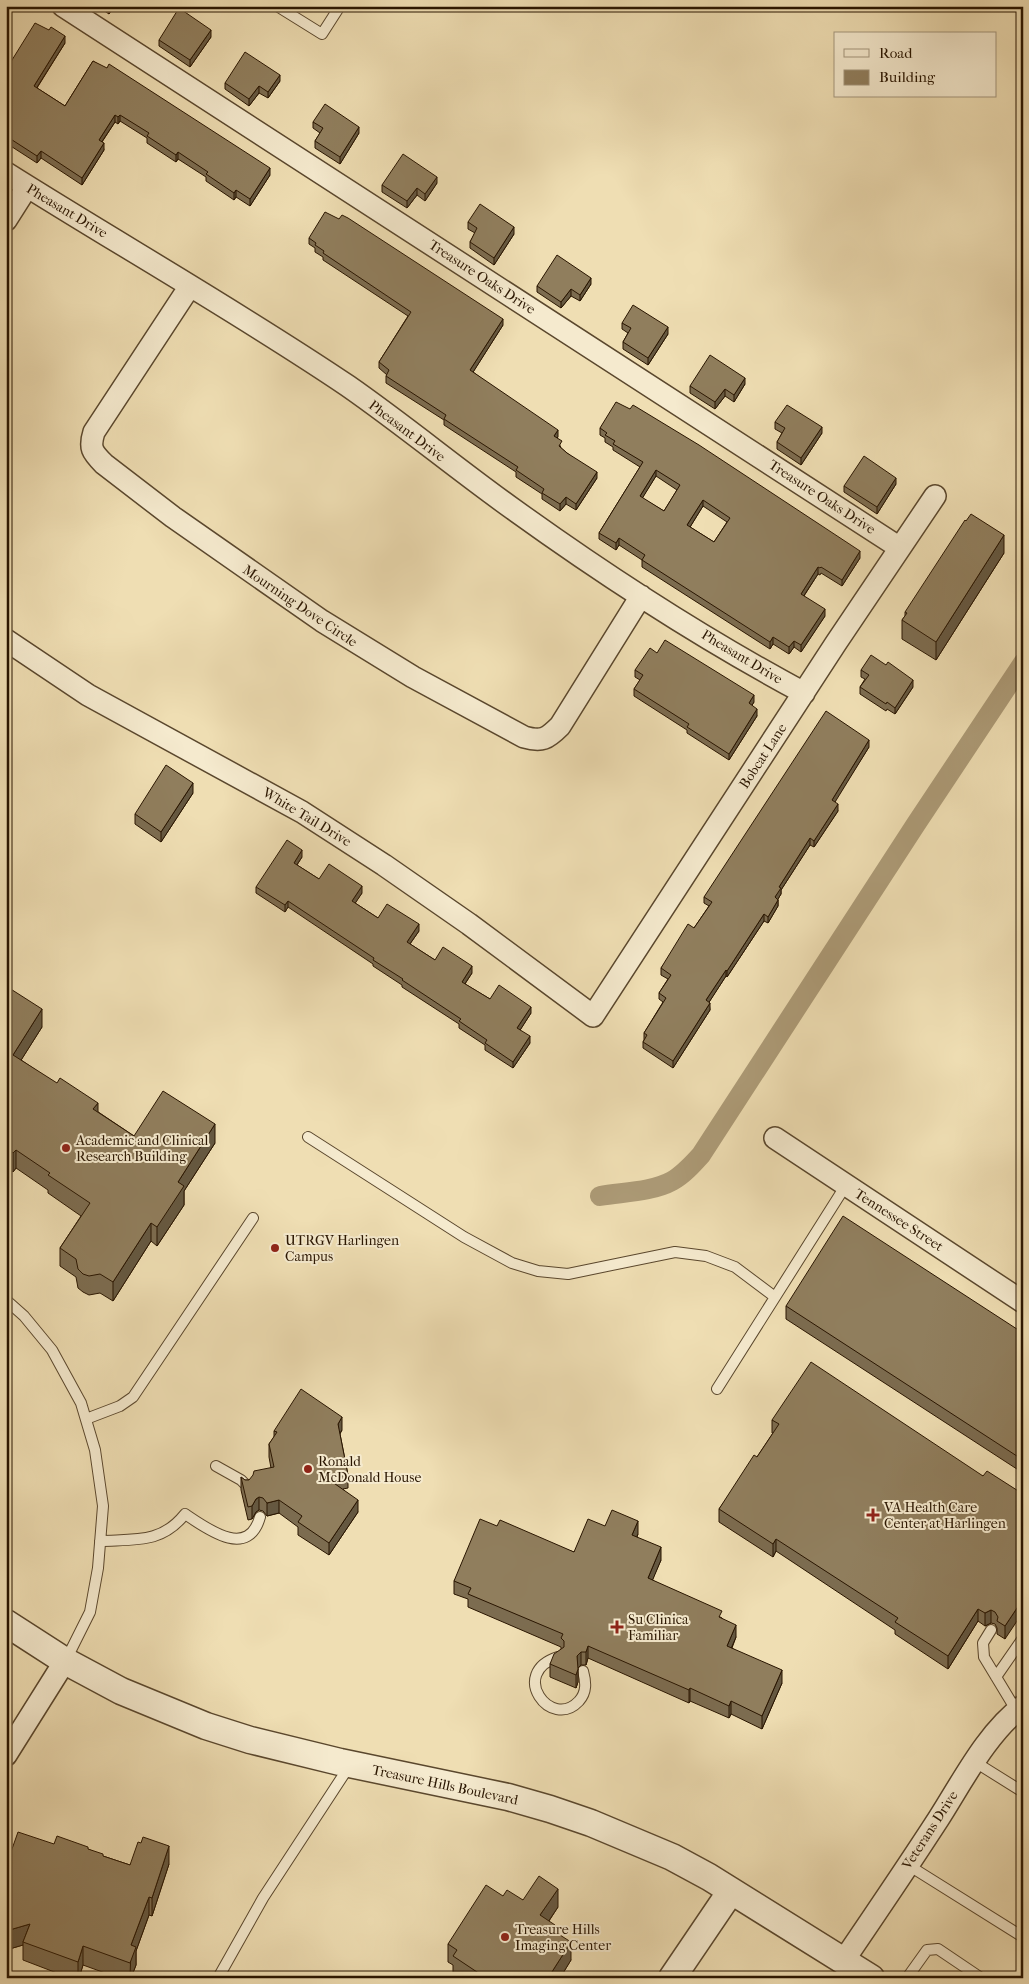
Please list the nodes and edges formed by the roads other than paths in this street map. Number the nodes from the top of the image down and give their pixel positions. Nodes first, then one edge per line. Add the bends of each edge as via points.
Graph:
1 (63, 6) edge
2 (277, 6) edge
3 (340, 6) edge
4 (6, 173) edge
5 (27, 187) junction
6 (6, 220) edge
7 (190, 286) junction
8 (935, 496) dead end
9 (900, 548) junction
10 (641, 596) junction
11 (6, 640) edge
12 (804, 693) junction
13 (593, 1016) joint
14 (308, 1137) dead end
15 (775, 1138) dead end
16 (846, 1186) junction
17 (253, 1218) dead end
18 (775, 1297) junction
19 (6, 1300) edge
20 (1023, 1302) edge
21 (716, 1388) dead end
22 (86, 1419) junction
23 (216, 1466) dead end
24 (247, 1486) edge
25 (260, 1517) edge
26 (100, 1541) junction
27 (6, 1623) edge
28 (991, 1630) edge
29 (1023, 1638) edge
30 (558, 1657) edge
31 (65, 1661) junction
32 (583, 1671) edge
33 (996, 1677) junction
34 (1020, 1708) edge
35 (6, 1755) edge
36 (975, 1762) junction
37 (351, 1764) junction
38 (1023, 1792) edge
39 (908, 1865) junction
40 (731, 1891) junction
41 (1023, 1937) edge
42 (844, 1960) junction
43 (218, 1978) edge
44 (672, 1978) edge
45 (871, 1978) edge
46 (907, 1978) edge
47 (981, 1978) edge

1 - 9 street, Treasure Oaks Drive
2 - 3 lane via 322,34
4 - 5 street, Pheasant Drive
5 - 6 street
5 - 7 street, Pheasant Drive
7 - 10 street, Pheasant Drive via 264,330 350,388 512,509
7 - 10 street, Mourning Dove Circle via 94,432 91,444 104,464 322,622 380,658 524,737 538,741 560,726
8 - 9 street, Bobcat Lane
9 - 12 street, Bobcat Lane
10 - 12 street, Pheasant Drive
11 - 13 street, White Tail Drive via 88,695 302,812 469,924
12 - 13 street, Bobcat Lane
14 - 18 lane via 464,1237 512,1263 538,1271 568,1274 675,1252 706,1256 735,1267
15 - 16 street, Tennessee Street
16 - 18 lane
16 - 20 street, Tennessee Street
17 - 22 lane via 133,1397 120,1406
18 - 21 lane
19 - 22 lane via 52,1350 81,1402
22 - 26 lane via 95,1450 103,1506
23 - 24 lane
25 - 26 lane via 257,1527 237,1539 224,1538 185,1514 163,1535 149,1539
26 - 31 lane via 90,1612
27 - 31 street, Treasure Hills Boulevard
28 - 33 lane via 983,1643 984,1657
29 - 33 lane
30 - 32 lane via 547,1662 536,1675 536,1692 546,1705 562,1709 578,1702 586,1688
31 - 35 street
31 - 37 street, Treasure Hills Boulevard via 121,1691 206,1726
33 - 34 lane
34 - 36 street, Veterans Drive via 1001,1725
36 - 38 lane
36 - 39 street, Veterans Drive
37 - 40 street, Treasure Hills Boulevard via 550,1808 672,1857
37 - 43 lane via 263,1898
39 - 41 lane
39 - 42 street, Veterans Drive
40 - 42 street, Treasure Hills Boulevard
40 - 44 street
42 - 45 street, Treasure Hills Boulevard
46 - 47 lane via 927,1950 938,1949

